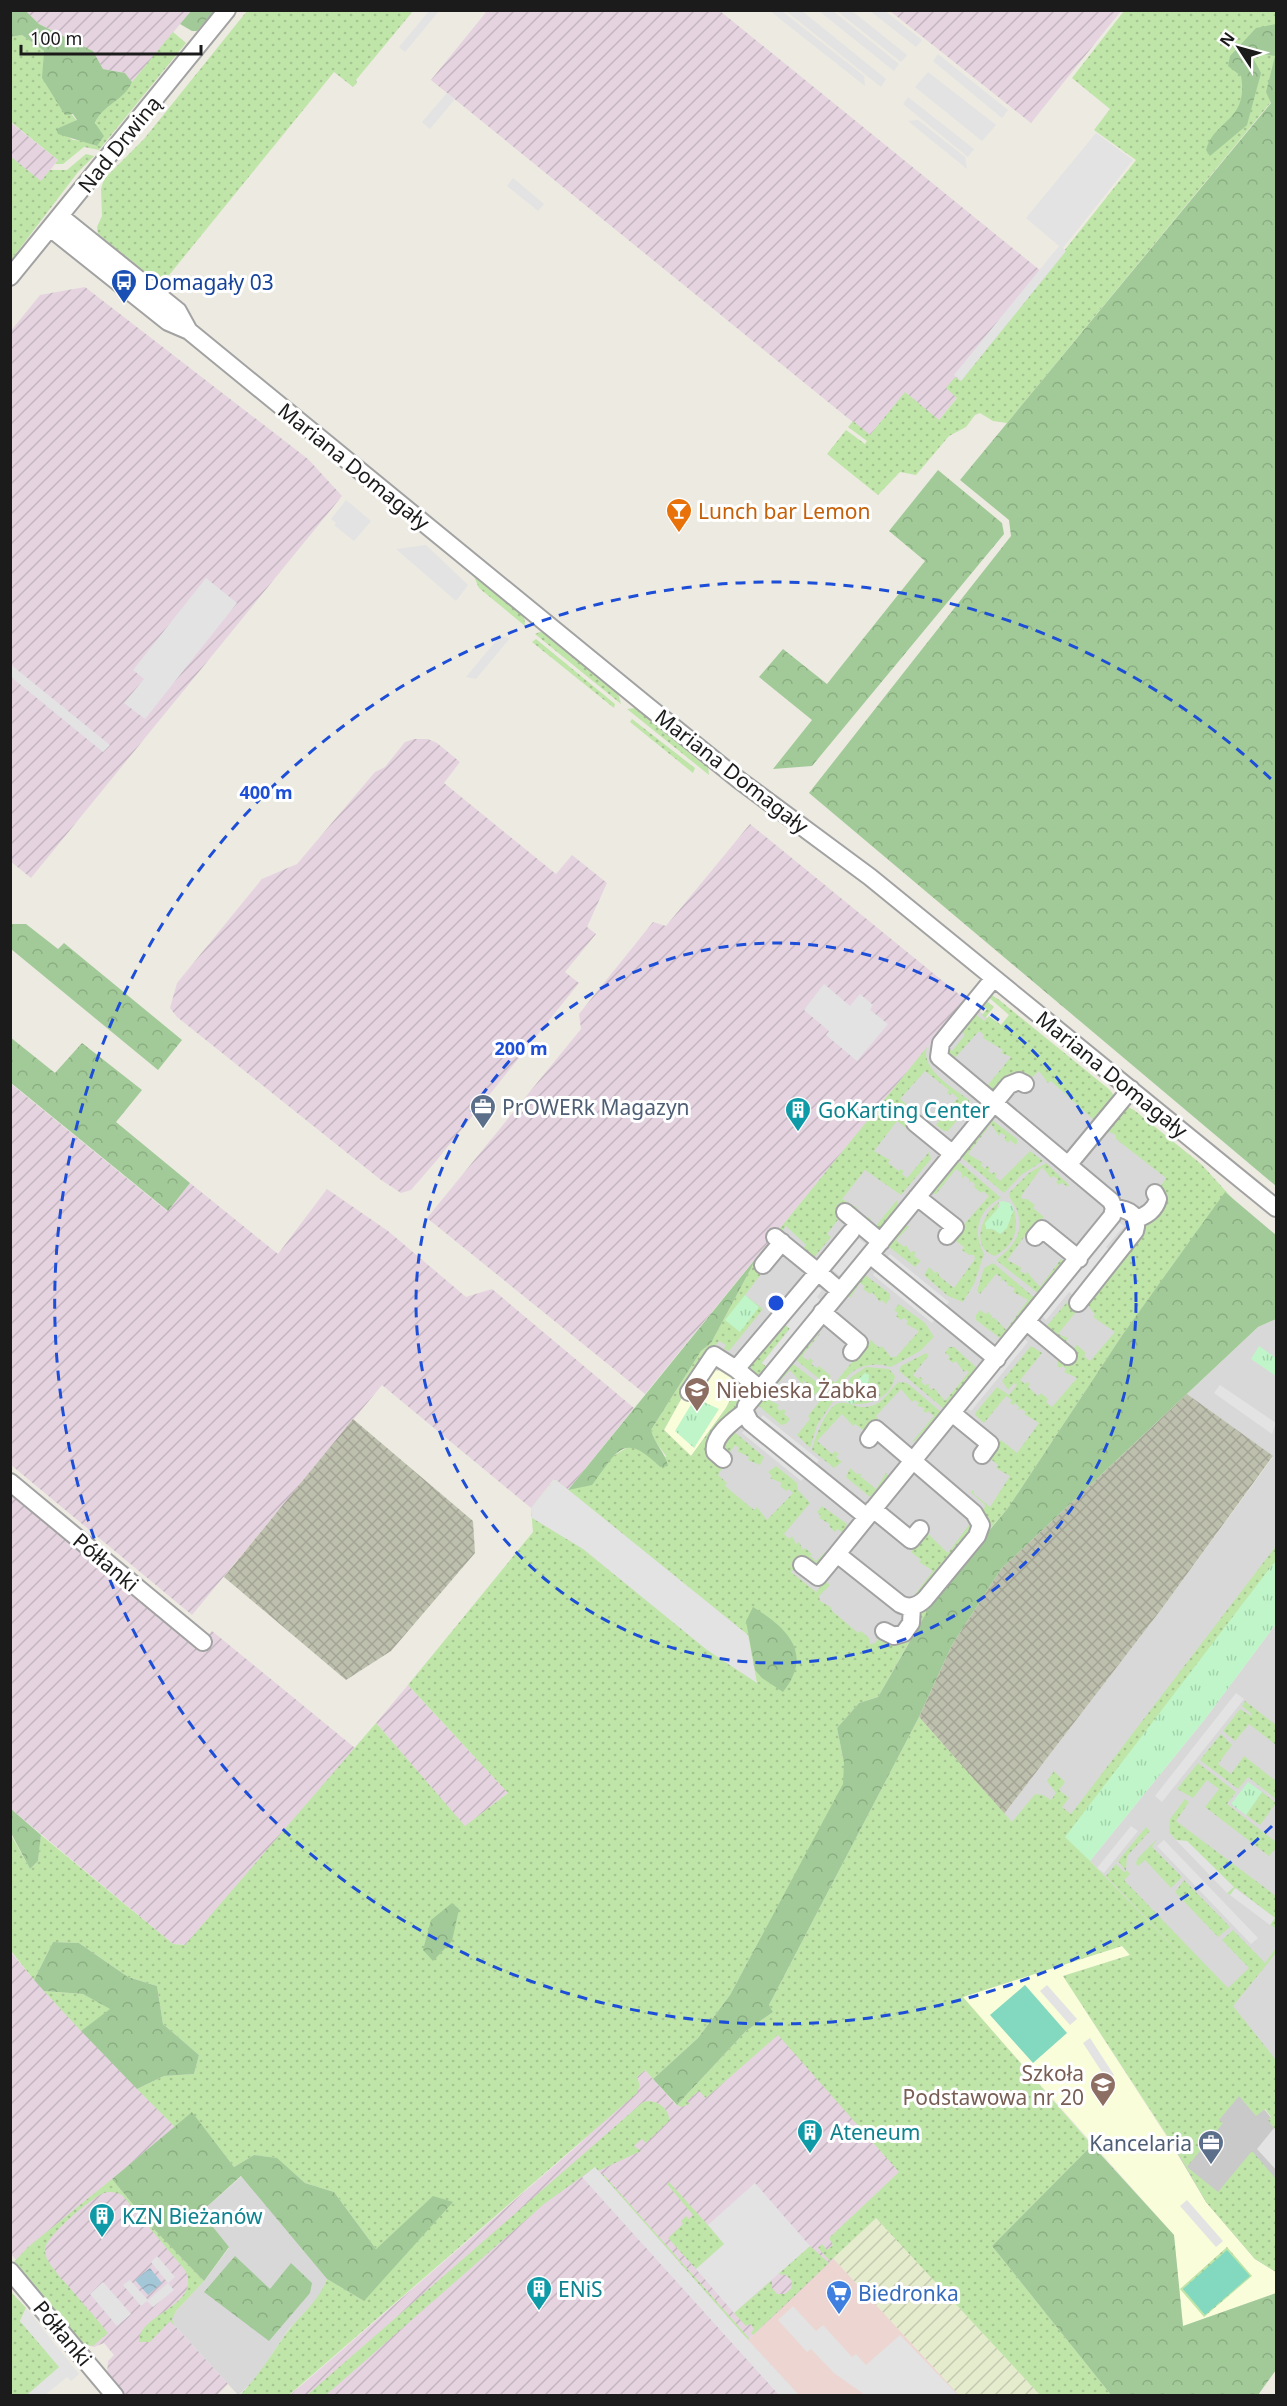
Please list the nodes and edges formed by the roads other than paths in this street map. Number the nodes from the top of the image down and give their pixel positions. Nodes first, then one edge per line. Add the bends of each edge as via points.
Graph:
1 (227, 10) edge
2 (55, 222) junction
3 (10, 277) edge
4 (994, 978) junction
5 (1025, 1084) dead end
6 (1131, 1089) junction
7 (993, 1104) junction
8 (915, 1123) dead end
9 (952, 1154) junction
10 (1068, 1165) junction
11 (1155, 1194) dead end
12 (917, 1197) junction
13 (1114, 1208) junction
14 (1276, 1209) edge
15 (844, 1212) dead end
16 (1137, 1219) junction
17 (954, 1228) dead end
18 (1042, 1228) dead end
19 (851, 1232) dead end
20 (875, 1248) junction
21 (1079, 1259) junction
22 (763, 1265) dead end
23 (818, 1272) junction
24 (840, 1291) junction
25 (1078, 1303) dead end
26 (822, 1312) junction
27 (1027, 1322) junction
28 (859, 1343) dead end
29 (1068, 1356) dead end
30 (997, 1359) junction
31 (736, 1369) junction
32 (759, 1388) junction
33 (689, 1392) dead end
34 (745, 1412) junction
35 (952, 1413) junction
36 (876, 1429) dead end
37 (982, 1455) dead end
38 (723, 1460) dead end
39 (913, 1461) junction
40 (10, 1482) edge
41 (870, 1513) junction
42 (912, 1539) dead end
43 (837, 1554) junction
44 (802, 1565) dead end
45 (912, 1607) junction
46 (884, 1631) dead end
47 (203, 1642) dead end
48 (10, 2271) edge
49 (115, 2396) edge

1 - 2 street, Nad Drwiną
2 - 3 street, Nad Drwiną
2 - 4 street, Mariana Domagały via 168,322 189,331 731,774 870,877
4 - 6 street, Mariana Domagały
4 - 7 street via 941,1043 937,1054
5 - 7 street via 1012,1082
6 - 10 street
6 - 14 street, Mariana Domagały
7 - 9 street
7 - 10 street
8 - 9 street
9 - 12 street
10 - 13 street via 1110,1199
11 - 16 street via 1156,1205 1148,1215
12 - 17 street
12 - 20 street
13 - 16 street via 1129,1211
13 - 21 street via 1111,1219
15 - 20 street
16 - 25 street via 1135,1231
18 - 21 street
19 - 23 street
20 - 24 street
20 - 30 street
21 - 27 street
22 - 23 street via 778,1240
23 - 24 street
23 - 31 street
24 - 26 street
26 - 28 street
26 - 32 street
27 - 29 street
27 - 30 street
30 - 35 street
31 - 32 street
31 - 33 street via 716,1352
32 - 34 street
34 - 38 street via 715,1444 715,1452
34 - 41 street via 750,1422
35 - 37 street via 990,1444
35 - 39 street
36 - 39 street
39 - 41 street
39 - 45 street via 974,1513 981,1525 955,1563 921,1603
40 - 47 street, Półłanki
41 - 42 street
41 - 43 street
43 - 44 street via 818,1577
43 - 45 street via 900,1604
45 - 46 street via 911,1623 904,1633 894,1636
48 - 49 street, Półłanki

